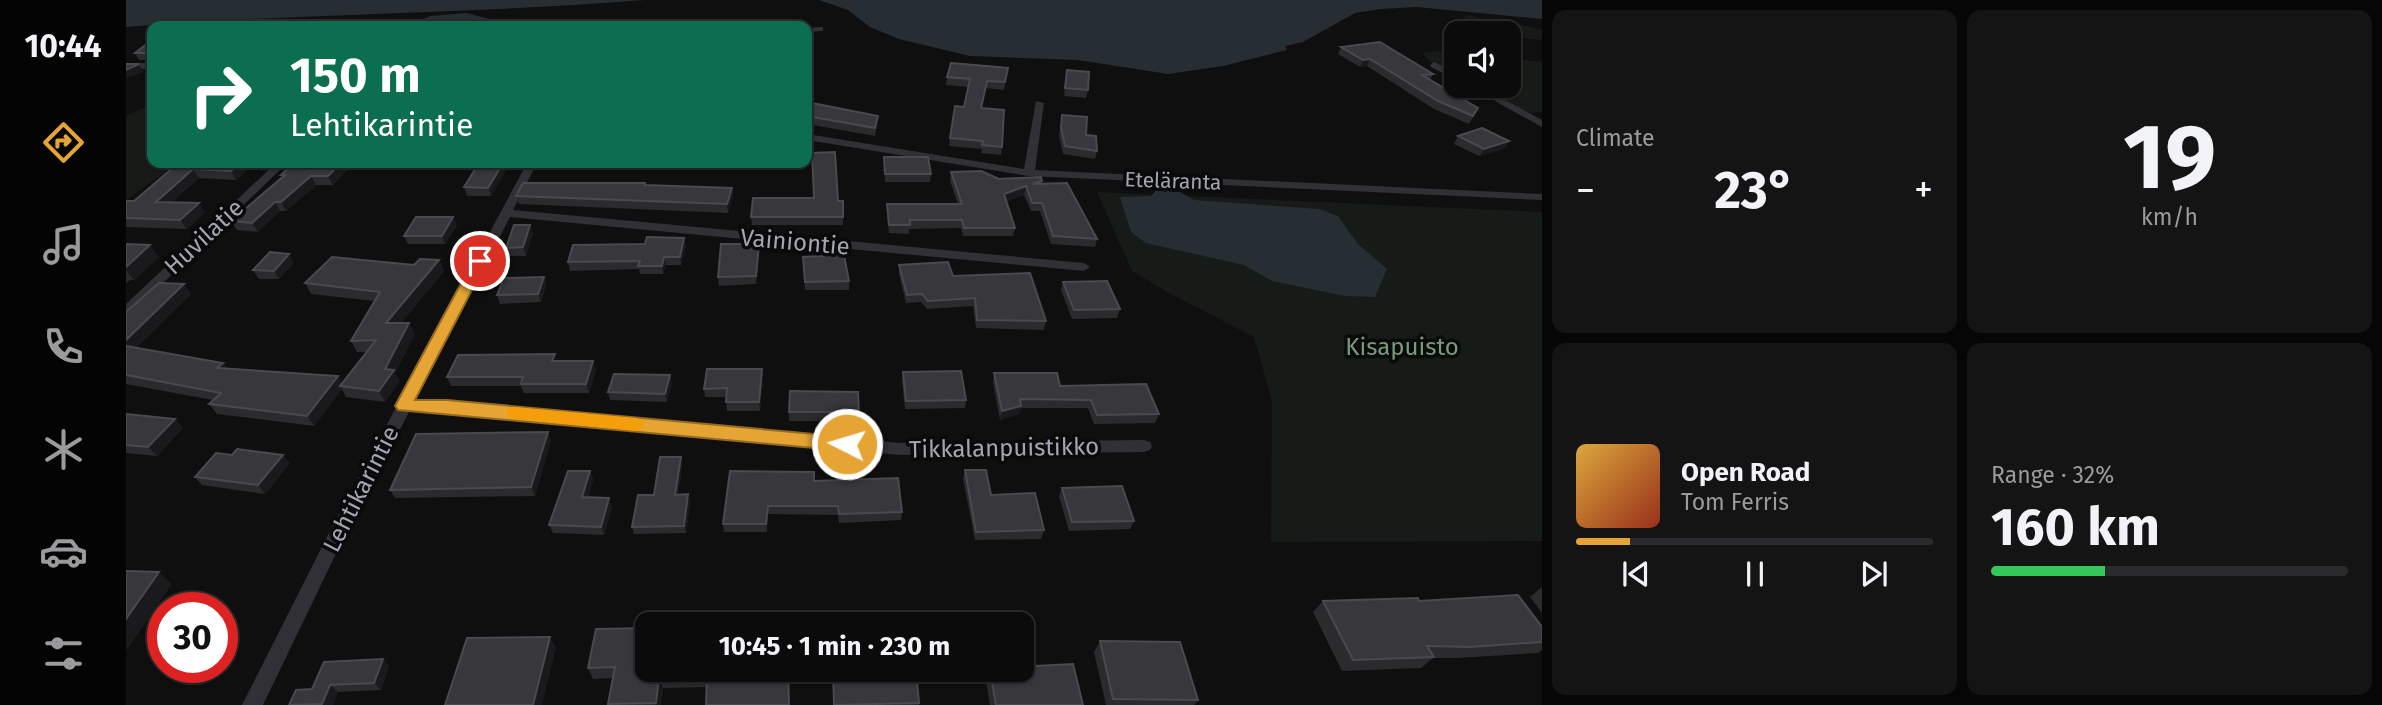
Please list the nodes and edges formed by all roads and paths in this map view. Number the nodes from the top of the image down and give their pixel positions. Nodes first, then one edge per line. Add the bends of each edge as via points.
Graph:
1 (820, 29) dead end
2 (812, 30) edge
3 (1434, 65) dead end
4 (126, 66) edge
5 (147, 66) edge
6 (1444, 70) edge
7 (1495, 98) edge
8 (1040, 103) dead end
9 (1542, 124) edge
10 (812, 138) edge
11 (277, 168) edge
12 (529, 168) edge
13 (1029, 173) junction
14 (1542, 197) edge
15 (506, 213) junction
16 (1084, 267) dead end
17 (126, 311) edge
18 (404, 406) junction
19 (1144, 446) dead end
20 (252, 705) edge

1 - 2 street
3 - 6 street
4 - 5 street
7 - 9 street
8 - 13 street
10 - 13 street, Eteläranta
11 - 17 street, Huvilatie
12 - 15 street, Lehtikarintie
13 - 14 street, Eteläranta
15 - 16 street, Vainiontie
15 - 18 street, Lehtikarintie
18 - 19 street, Tikkalanpuistikko via 900,449
18 - 20 street, Lehtikarintie

